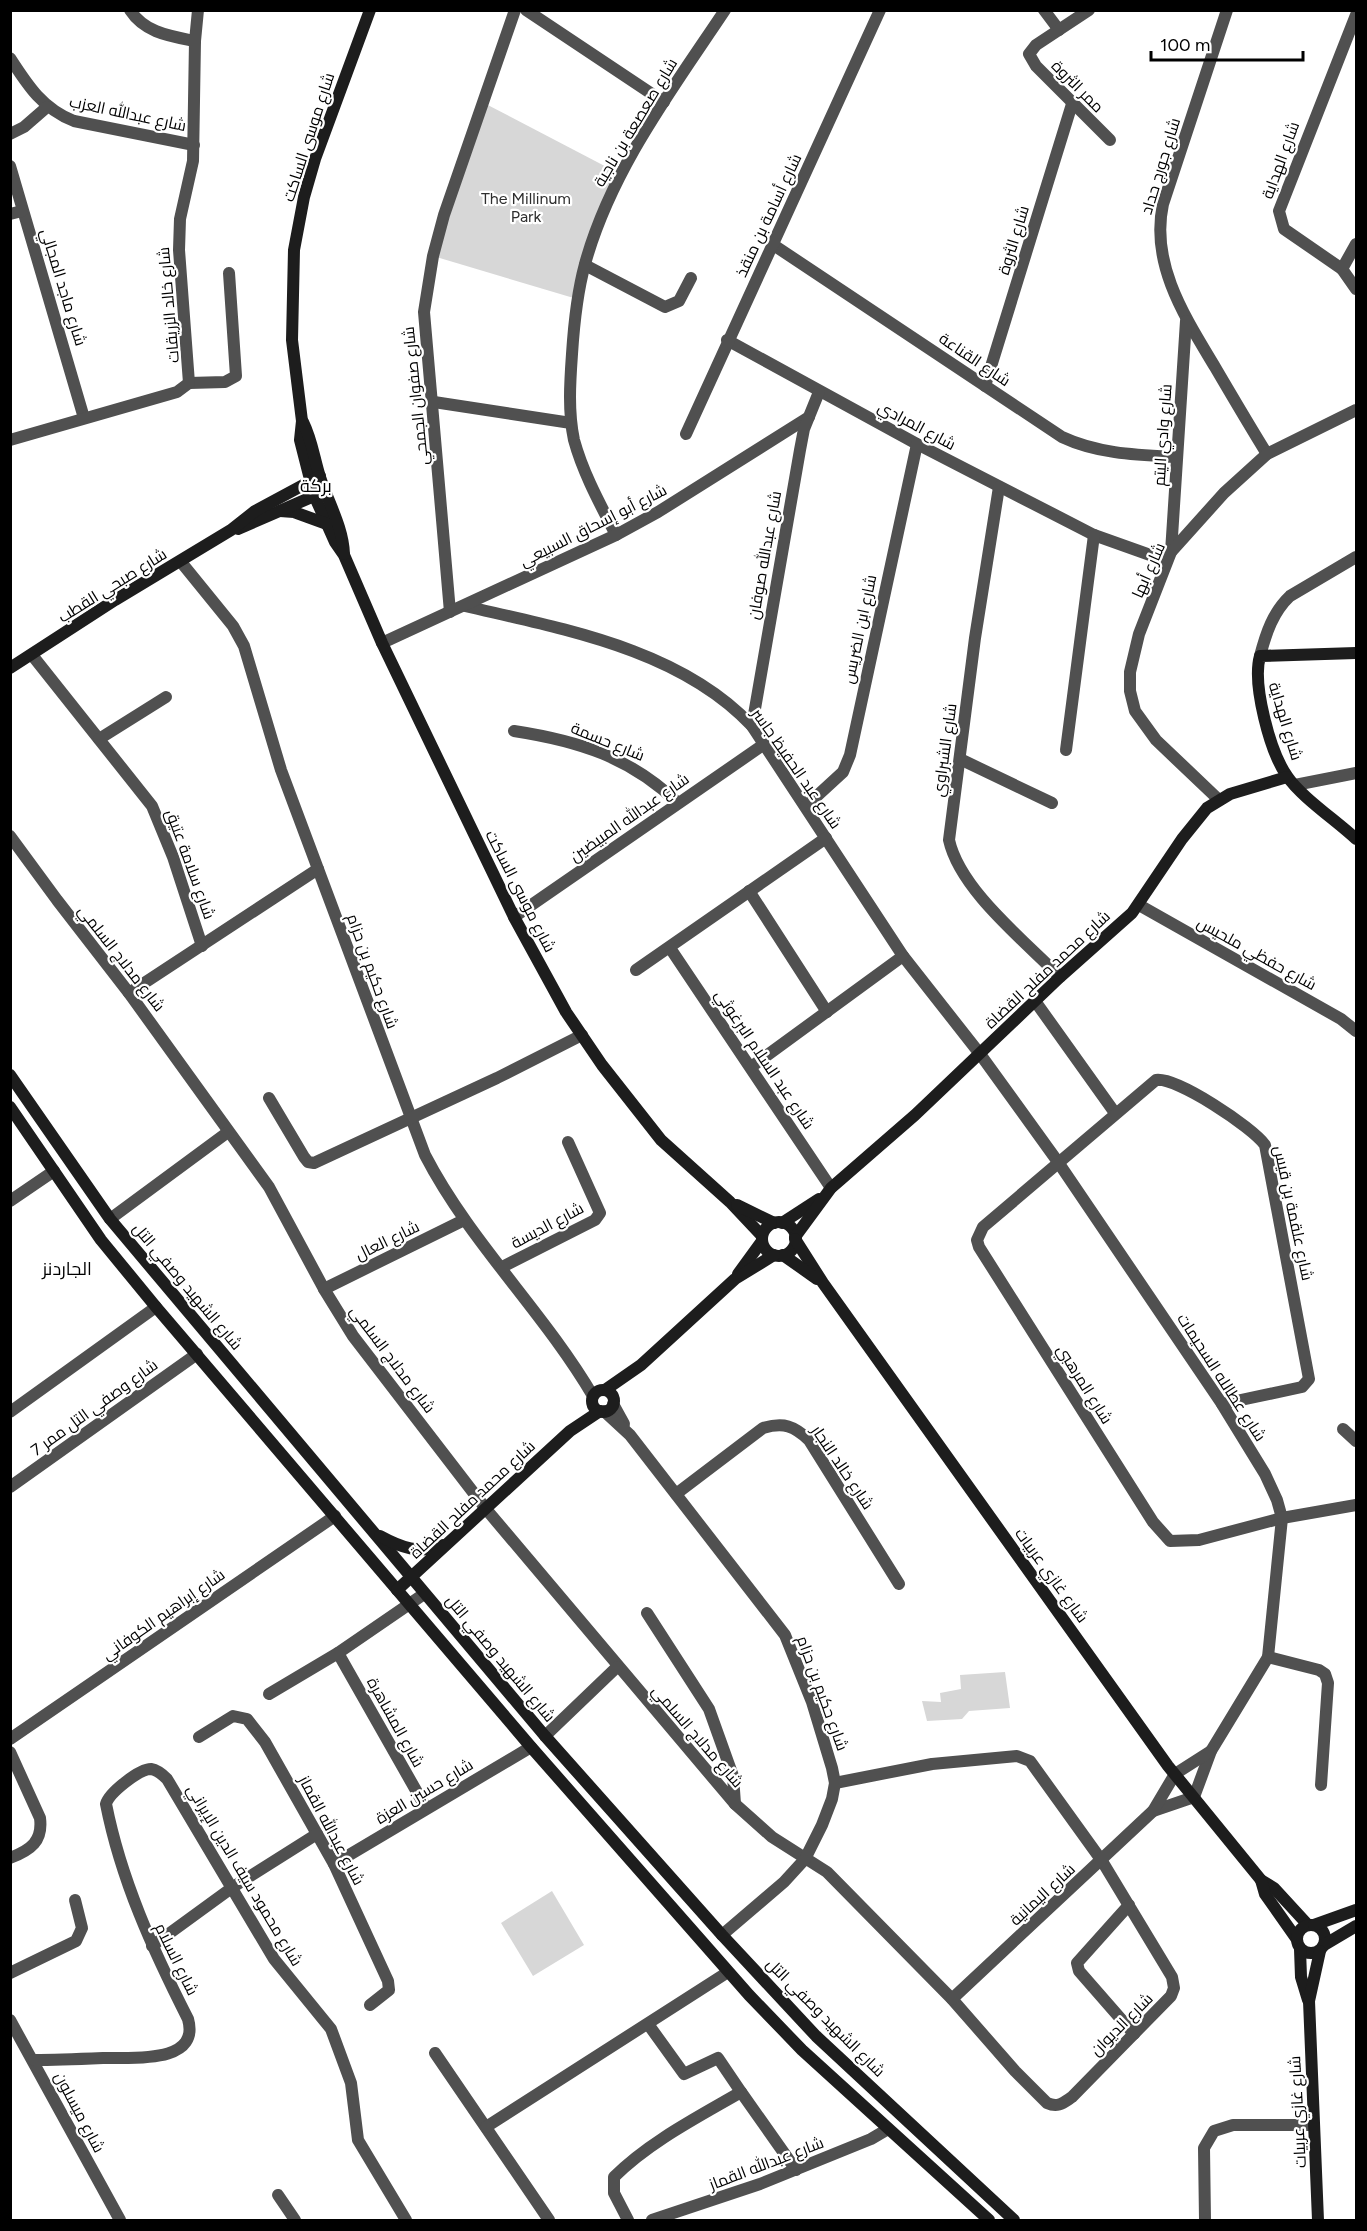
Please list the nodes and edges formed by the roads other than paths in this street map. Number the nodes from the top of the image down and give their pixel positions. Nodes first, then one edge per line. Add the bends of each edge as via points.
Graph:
1 (130, 10) edge
2 (198, 10) edge
3 (370, 10) edge
4 (515, 10) edge
5 (526, 10) edge
6 (725, 10) edge
7 (880, 10) edge
8 (1044, 10) edge
9 (1089, 10) edge
10 (1227, 10) edge
11 (1356, 15) edge
12 (1059, 30) junction
13 (195, 42) junction
14 (10, 58) edge
15 (664, 102) junction
16 (1072, 104) junction
17 (47, 107) junction
18 (10, 134) edge
19 (1110, 140) dead end
20 (194, 145) junction
21 (10, 166) edge
22 (16, 212) edge
23 (772, 244) junction
24 (1356, 244) edge
25 (585, 265) junction
26 (1342, 269) junction
27 (229, 273) dead end
28 (691, 278) dead end
29 (1356, 289) edge
30 (1186, 321) junction
31 (728, 340) junction
32 (189, 383) junction
33 (985, 386) junction
34 (819, 392) junction
35 (434, 402) junction
36 (1356, 410) edge
37 (808, 417) junction
38 (84, 418) junction
39 (571, 423) junction
40 (686, 434) dead end
41 (10, 440) edge
42 (917, 444) junction
43 (1267, 454) junction
44 (1177, 457) junction
45 (315, 478) junction
46 (999, 487) junction
47 (320, 493) junction
48 (279, 511) junction
49 (327, 524) junction
50 (231, 530) junction
51 (616, 535) junction
52 (1094, 535) junction
53 (344, 555) junction
54 (1169, 557) junction
55 (1356, 557) edge
56 (181, 562) junction
57 (465, 606) junction
58 (450, 612) junction
59 (381, 642) junction
60 (1356, 653) edge
61 (32, 655) junction
62 (1260, 656) junction
63 (10, 668) edge
64 (166, 697) dead end
65 (752, 726) junction
66 (514, 731) dead end
67 (99, 739) junction
68 (763, 745) junction
69 (1066, 750) dead end
70 (960, 759) junction
71 (1356, 773) edge
72 (1291, 781) junction
73 (1218, 799) junction
74 (1052, 803) dead end
75 (678, 804) junction
76 (806, 806) junction
77 (10, 836) edge
78 (826, 838) junction
79 (1356, 839) edge
80 (318, 869) junction
81 (749, 891) junction
82 (1139, 905) junction
83 (514, 917) junction
84 (202, 946) junction
85 (670, 948) junction
86 (903, 956) junction
87 (636, 970) dead end
88 (1060, 977) junction
89 (129, 993) junction
90 (1035, 1001) junction
91 (827, 1012) junction
92 (1356, 1031) edge
93 (582, 1035) junction
94 (980, 1054) junction
95 (751, 1067) junction
96 (10, 1075) edge
97 (270, 1098) dead end
98 (10, 1107) edge
99 (1115, 1113) junction
100 (410, 1118) junction
101 (228, 1132) junction
102 (568, 1142) dead end
103 (1058, 1162) junction
104 (54, 1171) junction
105 (828, 1192) junction
106 (10, 1201) edge
107 (730, 1202) junction
108 (110, 1219) junction
109 (464, 1220) junction
110 (778, 1223) junction
111 (795, 1238) junction
112 (762, 1239) junction
113 (779, 1255) junction
114 (502, 1267) junction
115 (735, 1279) junction
116 (823, 1283) junction
117 (324, 1289) junction
118 (156, 1306) junction
119 (196, 1354) junction
120 (603, 1401) junction
121 (1222, 1404) junction
122 (10, 1412) edge
123 (1343, 1429) dead end
124 (1356, 1441) edge
125 (10, 1487) edge
126 (676, 1494) junction
127 (1356, 1505) edge
128 (486, 1509) junction
129 (335, 1516) junction
130 (1282, 1518) junction
131 (372, 1531) junction
132 (454, 1538) junction
133 (411, 1578) junction
134 (899, 1584) dead end
135 (397, 1590) junction
136 (424, 1594) junction
137 (408, 1604) junction
138 (647, 1613) dead end
139 (338, 1653) junction
140 (1268, 1657) junction
141 (617, 1667) junction
142 (269, 1695) dead end
143 (545, 1736) junction
144 (199, 1737) dead end
145 (10, 1739) edge
146 (531, 1747) junction
147 (1211, 1751) junction
148 (10, 1752) edge
149 (158, 1772) joint
150 (1175, 1774) junction
151 (835, 1783) junction
152 (1321, 1785) dead end
153 (1194, 1797) junction
154 (735, 1804) junction
155 (426, 1808) junction
156 (1152, 1811) junction
157 (317, 1834) junction
158 (10, 1858) edge
159 (805, 1859) junction
160 (1102, 1861) junction
161 (334, 1864) junction
162 (1261, 1881) junction
163 (233, 1887) junction
164 (75, 1900) dead end
165 (1129, 1905) junction
166 (1356, 1910) edge
167 (1311, 1925) junction
168 (1356, 1926) edge
169 (722, 1935) junction
170 (1298, 1944) junction
171 (152, 1946) junction
172 (1322, 1948) junction
173 (728, 1972) junction
174 (10, 1973) edge
175 (952, 1999) junction
176 (1309, 2001) junction
177 (370, 2006) dead end
178 (10, 2020) edge
179 (648, 2024) junction
180 (1134, 2034) junction
181 (435, 2053) dead end
182 (34, 2060) junction
183 (741, 2092) junction
184 (1314, 2125) junction
185 (486, 2127) junction
186 (888, 2129) junction
187 (795, 2170) junction
188 (278, 2195) dead end
189 (114, 2219) edge
190 (295, 2220) edge
191 (406, 2220) edge
192 (549, 2220) edge
193 (628, 2220) edge
194 (652, 2220) edge
195 (989, 2220) edge
196 (1014, 2220) edge
197 (1205, 2220) edge
198 (1318, 2220) edge

1 - 13 street via 149,29
2 - 13 street, شارع خالد الزريقات
3 - 45 street, شارع موسى الساكت via 315,159 294,250 292,340 302,421 311,439
4 - 35 street, شارع صفوان الجمحي via 433,256 424,331
5 - 15 street
6 - 15 street, شارع صعصعة بن ناجية
7 - 23 street, شارع أسامة بن منقذ
8 - 12 street
9 - 12 street, ممر الثروة
10 - 30 street, شارع جورج حداد via 1159,219 1164,264
11 - 26 street, شارع الهداية via 1279,211 1284,230
12 - 16 street, ممر الثروة via 1029,54 1030,60
13 - 20 street, شارع خالد الزريقات
14 - 17 street, شارع عبدالله العزب
15 - 25 street, شارع صعصعة بن ناجية via 616,182
16 - 19 street, ممر الثروة
16 - 33 street, شارع الثروة
17 - 18 street
17 - 20 street, شارع عبدالله العزب via 74,121
20 - 32 street, شارع خالد الزريقات via 180,219 179,250
21 - 22 street, شارع ماجد المجالي
22 - 38 street, شارع ماجد المجالي via 69,358
23 - 31 street, شارع أسامة بن منقذ
23 - 33 street, شارع القناعة
24 - 26 street
25 - 28 street via 665,307 679,301
25 - 39 street, شارع صعصعة بن ناجية via 573,331
26 - 29 street, شارع الهداية
27 - 32 street via 236,376 225,382
30 - 43 street, شارع جورج حداد
30 - 44 street, شارع وادي اليتم
31 - 34 street, شارع المرادي
31 - 40 street, شارع أسامة بن منقذ
32 - 38 street, شارع خالد الزريقات via 177,392
33 - 44 street, شارع القناعة via 1076,444 1114,452
34 - 37 street, شارع عبدالله صوفان
34 - 42 street, شارع المرادي
35 - 39 street
35 - 58 street, شارع صفوان الجمحي
36 - 43 street, شارع أبها
37 - 51 street, شارع أبو إسحاق السبيعي
37 - 65 street, شارع عبدالله صوفان
38 - 41 street, شارع خالد الزريقات
39 - 51 street, شارع صعصعة بن ناجية via 584,470
42 - 46 street, شارع المرادي
42 - 76 street, شارع ابن الضريس via 850,754 843,772
43 - 54 street, شارع أبها via 1224,493
44 - 54 street, شارع وادي اليتم
45 - 47 street, شارع موسى الساكت
45 - 50 street, شارع صبحي القطب via 255,511
46 - 52 street, شارع المرادي
46 - 70 street, شارع الشبراوي
47 - 48 street, شارع صبحي القطب
47 - 49 street, شارع موسى الساكت
47 - 53 street, شارع موسى الساكت via 344,541
48 - 49 street
48 - 50 street, شارع صبحي القطب
49 - 53 street, شارع موسى الساكت
50 - 56 street, شارع صبحي القطب
51 - 57 street, شارع أبو إسحاق السبيعي
52 - 54 street, شارع المرادي
52 - 69 street
53 - 59 street, شارع موسى الساكت
54 - 73 street, شارع أبها via 1139,634 1130,691 1135,711 1156,740
55 - 62 street, شارع الهداية via 1281,604
56 - 61 street, شارع صبحي القطب
56 - 80 street, شارع حكيم بن حزام via 233,626 244,646 281,770
57 - 58 street, شارع أبو إسحاق السبيعي
57 - 65 street, شارع عبد الحفيظ جاسر via 615,645 661,663 719,698
58 - 59 street, شارع أبو إسحاق السبيعي
59 - 83 street, شارع موسى الساكت
60 - 62 street
61 - 63 street, شارع صبحي القطب
61 - 67 street, شارع سلامة عتيق
62 - 72 street, شارع الهداية via 1256,670 1258,694 1279,760
64 - 67 street
65 - 68 street, شارع عبد الحفيظ جاسر
66 - 75 street, شارع حسمة via 554,738 612,757 654,781
67 - 84 street, شارع سلامة عتيق via 139,787 162,826
68 - 75 street, شارع عبدالله المبيضين
68 - 76 street, شارع عبد الحفيظ جاسر
70 - 74 street
70 - 88 street, شارع الشبراوي via 949,834 956,863 998,914
71 - 72 street
72 - 73 street, شارع محمد مفلح القضاة
72 - 79 street, شارع الهداية
73 - 82 street, شارع محمد مفلح القضاة via 1194,823
75 - 83 street, شارع عبدالله المبيضين
76 - 78 street, شارع عبد الحفيظ جاسر
77 - 89 street, شارع مدلاج السلمي
78 - 81 street
78 - 86 street, شارع عبد الحفيظ جاسر
80 - 84 street
80 - 100 street, شارع حكيم بن حزام
81 - 85 street
81 - 91 street
82 - 88 street, شارع محمد مفلح القضاة
82 - 92 street, شارع حفظي ملحيس
83 - 93 street, شارع موسى الساكت
84 - 89 street
85 - 87 street
85 - 95 street, شارع عبد السلام البرغوثي
86 - 91 street
86 - 94 street, شارع عبد الحفيظ جاسر
88 - 90 street, شارع محمد مفلح القضاة
89 - 101 street, شارع مدلاج السلمي
90 - 94 street, شارع محمد مفلح القضاة
90 - 99 street
91 - 95 street
93 - 100 street
93 - 107 street, شارع موسى الساكت via 661,1140
94 - 103 street, شارع عطالله السحيمات
94 - 105 street, شارع محمد مفلح القضاة
95 - 105 street, شارع عبد السلام البرغوثي
96 - 108 street, شارع الشهيد وصفي التل
97 - 100 street via 308,1162 324,1160
98 - 104 street
99 - 103 street, شارع علقمة بن قيس
99 - 121 street, شارع علقمة بن قيس via 1148,1084 1164,1078 1249,1127 1265,1145 1310,1379 1302,1387
100 - 109 street, شارع حكيم بن حزام via 440,1184
101 - 108 street
101 - 117 street, شارع مدلاج السلمي via 275,1196
102 - 114 street, شارع الديسة via 600,1213 595,1220
103 - 121 street, شارع عطالله السحيمات
103 - 130 street, شارع المرهبي via 983,1227 977,1240 1065,1383 1153,1522 1170,1541 1199,1540
104 - 106 street
104 - 118 street via 101,1240
105 - 110 street, شارع محمد مفلح القضاة
105 - 111 street, شارع محمد مفلح القضاة
107 - 110 street, شارع موسى الساكت
107 - 112 street, شارع موسى الساكت
108 - 131 street, شارع الشهيد وصفي التل
109 - 114 street, شارع حكيم بن حزام
109 - 117 street, شارع العال
110 - 111 street via 792,1228
110 - 112 street via 766,1228
111 - 113 street via 791,1250
111 - 116 street, شارع غازي عربيات
112 - 113 street via 766,1250
112 - 115 street, شارع محمد مفلح القضاة
113 - 115 street, شارع محمد مفلح القضاة
113 - 116 street, شارع غازي عربيات
114 - 120 street, شارع حكيم بن حزام
115 - 120 street, شارع محمد مفلح القضاة
116 - 150 street, شارع غازي عربيات
117 - 128 street, شارع مدلاج السلمي via 353,1336
118 - 119 street
118 - 122 street
119 - 125 street, شارع وصفي التل ممر 7
119 - 129 street
120 - 126 street, شارع حكيم بن حزام
120 - 128 street, شارع محمد مفلح القضاة
121 - 130 street, شارع عطالله السحيمات via 1265,1474
123 - 124 street
126 - 134 street, شارع خالد النجار via 764,1428 779,1424 797,1428 809,1440
126 - 151 street, شارع حكيم بن حزام via 785,1635 812,1702
127 - 130 street
128 - 132 street, شارع محمد مفلح القضاة
128 - 141 street, شارع مدلاج السلمي
129 - 135 street
129 - 145 street, شارع إبراهيم الكوفاني
130 - 140 street, شارع عطالله السحيمات
131 - 132 street via 402,1547 420,1550 442,1546
131 - 133 street, شارع الشهيد وصفي التل
132 - 133 street, شارع محمد مفلح القضاة
133 - 135 street, شارع محمد مفلح القضاة
133 - 136 street, شارع الشهيد وصفي التل
135 - 137 street
136 - 137 street
136 - 143 street, شارع الشهيد وصفي التل
137 - 139 street
137 - 146 street
138 - 154 street via 710,1709 733,1776
139 - 142 street
139 - 155 street, شارع المشاهرة
140 - 147 street, شارع عطالله السحيمات
140 - 152 street via 1325,1674 1328,1683
141 - 143 street
141 - 154 street, شارع مدلاج السلمي
143 - 169 street, شارع الشهيد وصفي التل
144 - 157 street, شارع عبدالله القماز via 233,1716 247,1719 265,1742
146 - 155 street, شارع حسين العزة
146 - 173 street
147 - 150 street, شارع عطالله السحيمات
147 - 153 street, شارع عطالله السحيمات
148 - 158 street via 42,1829 33,1847
149 - 163 street, شارع محمود سيف الدين الإيراني via 167,1779
149 - 171 street, شارع السلام via 145,1770 115,1790 106,1804 129,1889
150 - 153 street, شارع غازي عربيات
150 - 156 street, شارع اليمانية
151 - 159 street via 822,1825
151 - 160 street, شارع الديوان via 932,1764 1023,1758 1035,1766
153 - 156 street, شارع اليمانية
153 - 162 street, شارع غازي عربيات
154 - 159 street, شارع مدلاج السلمي via 772,1837
155 - 161 street, شارع حسين العزة
156 - 160 street, شارع اليمانية
157 - 161 street, شارع عبدالله القماز
157 - 163 street
159 - 169 street
159 - 175 street, شارع الديوان via 827,1872
160 - 165 street, شارع الديوان
160 - 175 street, شارع اليمانية
161 - 177 street, شارع عبدالله القماز via 390,1986
162 - 167 street, شارع غازي عربيات via 1274,1888
162 - 170 street, شارع غازي عربيات
163 - 171 street
163 - 191 street, شارع محمود سيف الدين الإيراني via 274,1959 331,2029 351,2083 358,2140
164 - 174 street via 82,1928 75,1941
165 - 180 street, شارع الديوان via 1172,1977 1174,1988
165 - 180 street via 1077,1963 1079,1971
166 - 167 street
167 - 170 street via 1302,1928
167 - 172 street via 1322,1931
168 - 172 street
169 - 196 street, شارع الشهيد وصفي التل via 816,2036
170 - 172 street via 1310,1954
170 - 176 street, شارع غازي عربيات
171 - 182 street, شارع السلام via 190,2026 178,2049 159,2056
172 - 176 street, شارع غازي عربيات
173 - 179 street
173 - 186 street via 802,2050
175 - 180 street, شارع الديوان via 1039,2097 1053,2106 1072,2097
176 - 184 street, شارع غازي عربيات
178 - 182 street, شارع ميسلون
179 - 183 street via 684,2074 718,2058
179 - 185 street
181 - 185 street
182 - 189 street, شارع ميسلون
183 - 187 street
183 - 193 street via 652,2147 614,2177 614,2193
184 - 197 street via 1233,2125 1214,2131 1204,2148
184 - 198 street, شارع غازي عربيات
185 - 192 street
186 - 187 street, شارع عبدالله القماز
186 - 195 street
187 - 194 street, شارع عبدالله القماز
188 - 190 street

